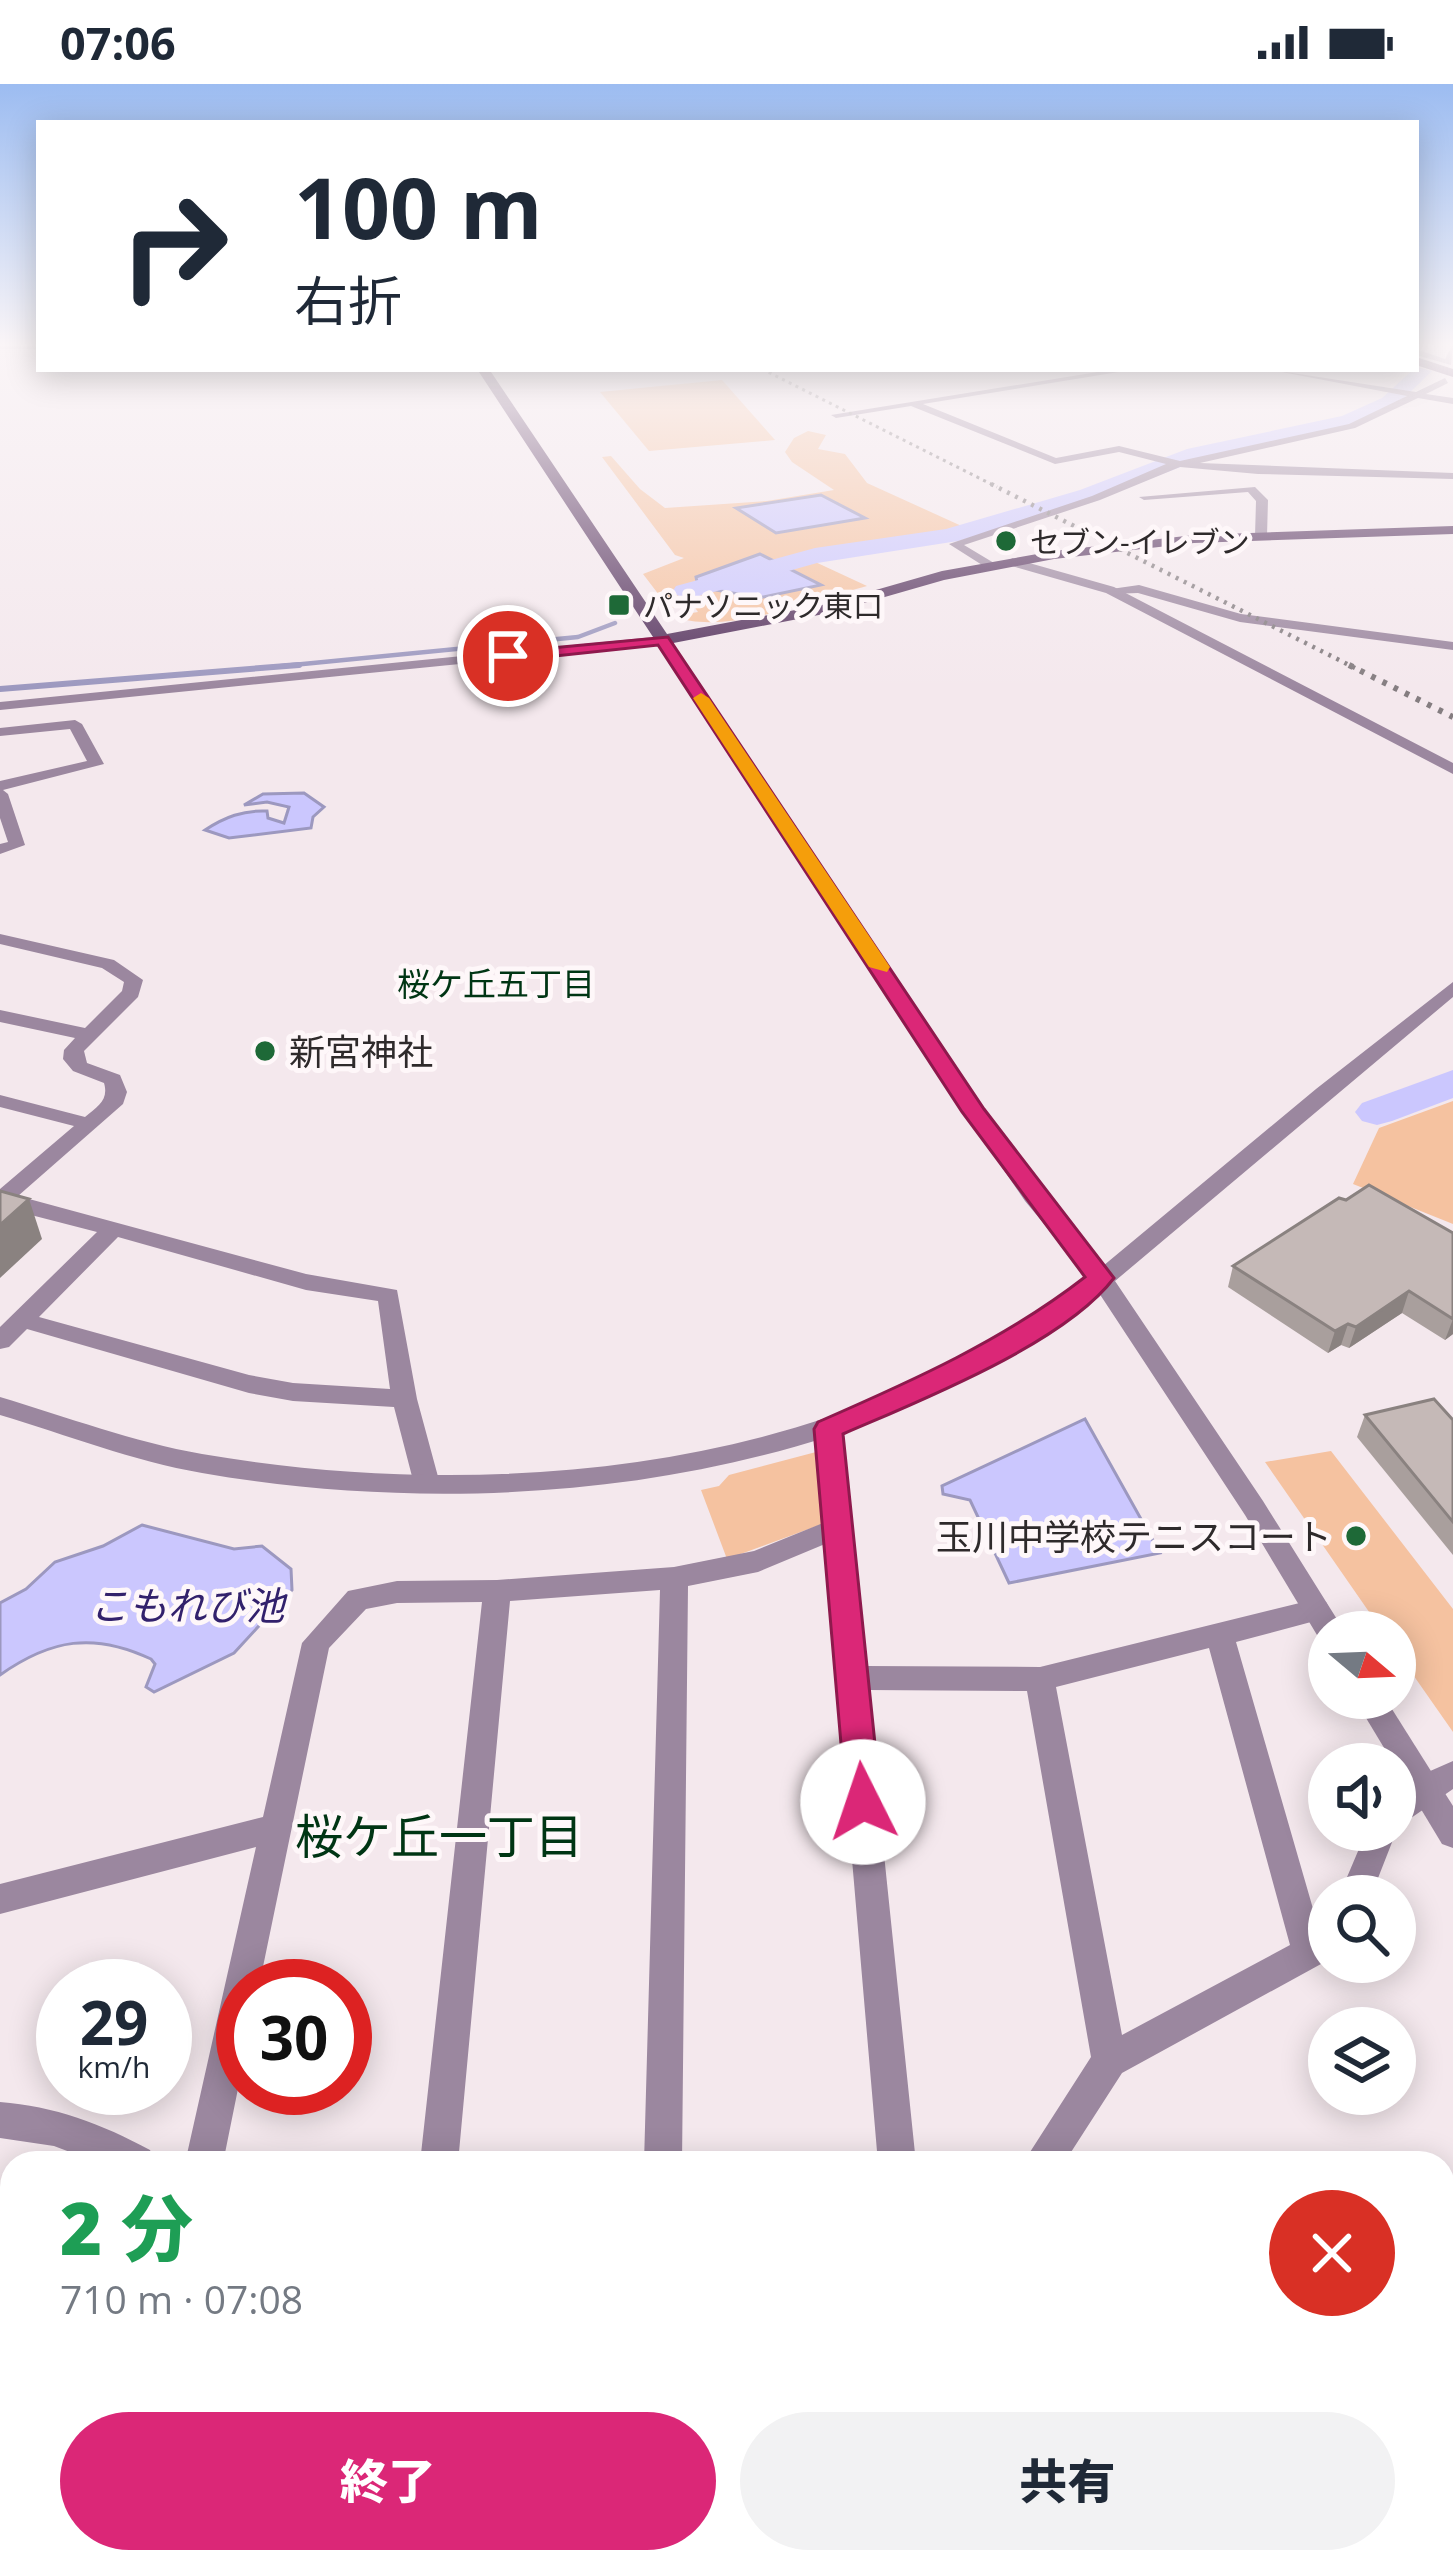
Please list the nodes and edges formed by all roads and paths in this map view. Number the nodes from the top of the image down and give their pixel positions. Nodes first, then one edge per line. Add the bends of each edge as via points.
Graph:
1 (543, 459) edge
2 (1153, 459) edge
3 (1192, 459) edge
4 (1169, 464) junction
5 (1453, 476) edge
6 (1188, 494) junction
7 (1144, 497) dead end
8 (1453, 530) edge
9 (1261, 536) junction
10 (1012, 562) junction
11 (990, 566) junction
12 (1109, 590) junction
13 (663, 640) junction
14 (1453, 646) edge
15 (0, 706) edge
16 (0, 732) edge
17 (1453, 769) edge
18 (0, 790) edge
19 (0, 849) edge
20 (0, 939) edge
21 (1453, 988) edge
22 (0, 1016) edge
23 (85, 1034) junction
24 (0, 1101) edge
25 (89, 1124) junction
26 (0, 1199) edge
27 (112, 1230) junction
28 (1101, 1278) junction
29 (22, 1320) junction
30 (0, 1341) edge
31 (404, 1399) junction
32 (0, 1406) edge
33 (828, 1429) junction
34 (427, 1484) junction
35 (840, 1527) junction
36 (674, 1578) junction
37 (497, 1592) junction
38 (1317, 1611) edge
39 (1308, 1623) edge
40 (1219, 1634) junction
41 (854, 1678) junction
42 (1040, 1679) junction
43 (1382, 1719) edge
44 (1453, 1774) edge
45 (1424, 1789) junction
46 (1416, 1796) edge
47 (274, 1828) junction
48 (1453, 1834) edge
49 (0, 1899) edge
50 (1308, 1907) edge
51 (1308, 1947) edge
52 (1108, 2061) junction
53 (0, 2120) edge
54 (116, 2151) edge
55 (207, 2151) edge
56 (440, 2151) edge
57 (663, 2151) edge
58 (896, 2151) edge
59 (1050, 2151) edge

1 - 13 main road
2 - 4 street
3 - 4 street
4 - 5 street
4 - 6 street
4 - 11 street via 1096,498 955,544
6 - 7 street
6 - 9 street via 1251,489 1262,500
8 - 9 main road
9 - 10 main road
10 - 11 main road
10 - 12 street
11 - 13 main road
12 - 14 street via 1139,589 1240,618
12 - 17 street
13 - 15 street
13 - 28 street via 974,1112
16 - 18 street via 75,724 96,764
18 - 19 street via 17,845
20 - 23 street via 108,964 134,980 116,1010
21 - 28 street
22 - 23 street
23 - 25 street via 73,1059 113,1079 117,1091
24 - 25 street
25 - 26 street
26 - 27 street
27 - 29 street
27 - 31 street via 306,1282 389,1295
28 - 33 street via 1048,1320
28 - 38 street
29 - 30 street
29 - 31 street via 229,1380
31 - 34 street
32 - 34 street via 196,1462 312,1480
33 - 34 street via 592,1476
33 - 35 street
35 - 36 street via 758,1561
35 - 41 street
36 - 37 street
36 - 57 street
37 - 47 street via 397,1592 358,1599 334,1620 316,1642
37 - 56 street
39 - 40 street
40 - 42 street
40 - 50 street
41 - 42 street
41 - 58 street
42 - 52 street
43 - 45 street
44 - 45 street
45 - 46 street
45 - 48 street
47 - 49 street
47 - 55 street
51 - 52 street
52 - 59 street
53 - 54 street via 45,2122

